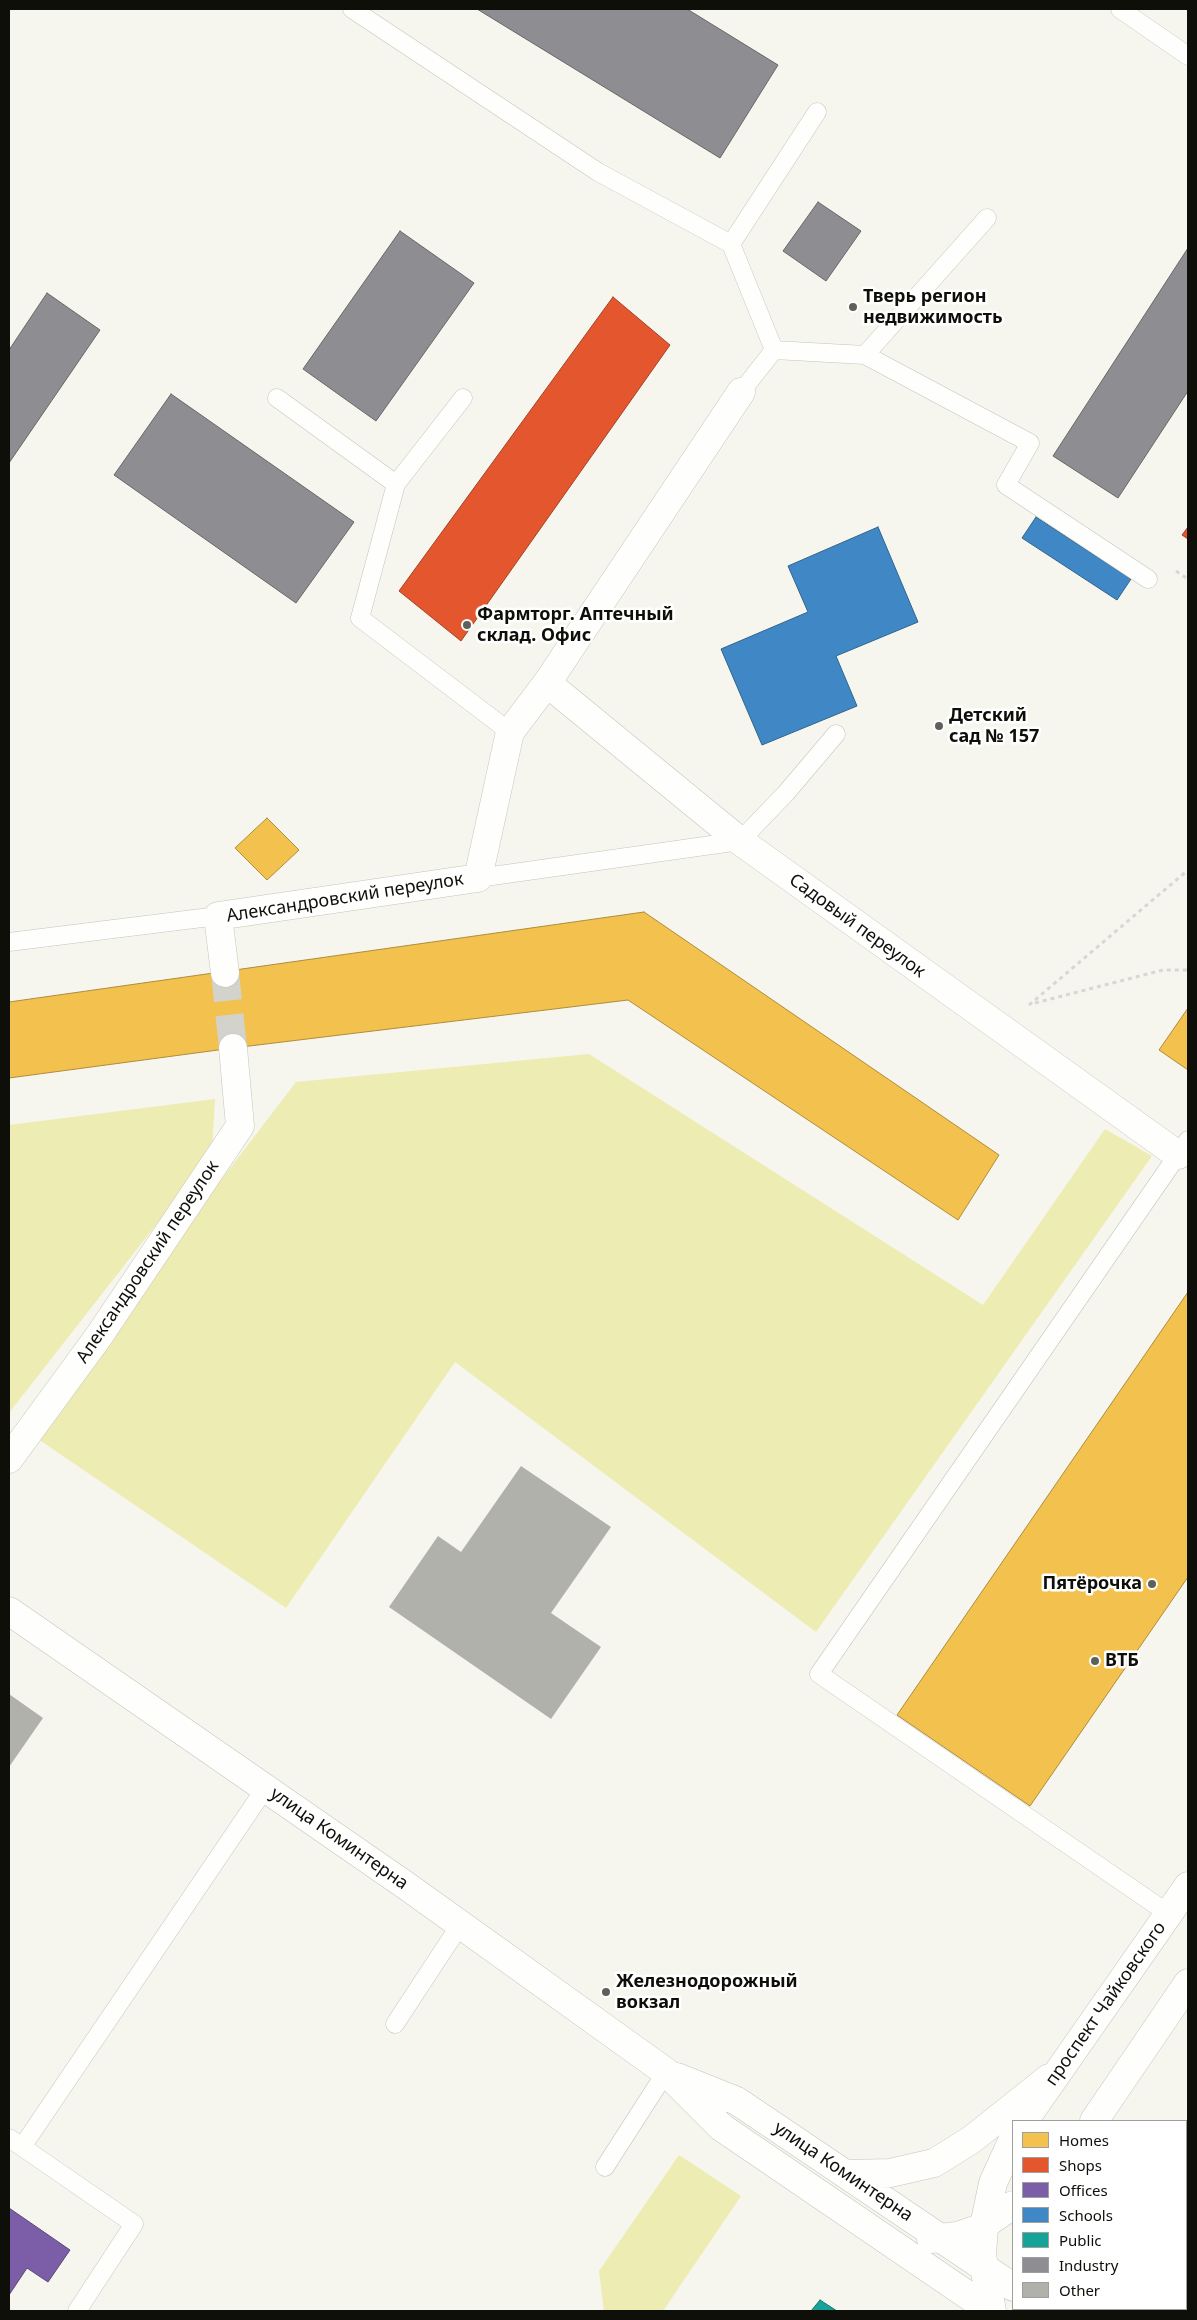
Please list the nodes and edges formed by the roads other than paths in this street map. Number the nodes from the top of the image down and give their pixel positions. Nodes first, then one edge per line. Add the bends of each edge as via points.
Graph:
1 (352, 9) edge
2 (1120, 9) edge
3 (1188, 56) edge
4 (817, 112) dead end
5 (987, 218) dead end
6 (731, 244) junction
7 (774, 350) junction
8 (865, 355) junction
9 (741, 392) joint
10 (277, 398) dead end
11 (463, 398) dead end
12 (396, 484) junction
13 (1148, 579) dead end
14 (547, 683) junction
15 (510, 732) junction
16 (836, 734) dead end
17 (740, 841) junction
18 (478, 878) junction
19 (218, 916) junction
20 (9, 942) edge
21 (225, 973) tunnel mouth
22 (232, 1048) tunnel mouth
23 (1183, 1147) edge
24 (9, 1459) edge
25 (9, 1611) edge
26 (266, 1787) junction
27 (1188, 1886) edge
28 (1169, 1914) junction
29 (460, 1925) junction
30 (1188, 1983) edge
31 (395, 2024) dead end
32 (1061, 2068) junction
33 (666, 2072) junction
34 (1025, 2120) edge
35 (1095, 2120) edge
36 (1012, 2140) edge
37 (15, 2142) edge
38 (604, 2166) dead end
39 (845, 2174) junction
40 (1012, 2206) edge
41 (858, 2220) junction
42 (984, 2226) junction
43 (942, 2238) junction
44 (984, 2267) junction
45 (1012, 2286) edge
46 (77, 2311) edge
47 (991, 2311) edge

1 - 6 lane via 598,172
2 - 3 lane
4 - 6 lane
5 - 8 lane
6 - 7 lane
7 - 8 lane
7 - 9 lane
8 - 13 lane via 1030,443 1006,485
9 - 14 main road, Александровский переулок
10 - 12 lane
11 - 12 lane
12 - 15 lane via 360,618
14 - 15 main road, Александровский переулок
14 - 17 main road, Садовый переулок
15 - 18 main road, Александровский переулок
16 - 17 lane via 786,794
17 - 18 lane
17 - 23 main road, Садовый переулок via 993,1024
18 - 19 main road, Александровский переулок
19 - 20 lane
19 - 21 main road, Александровский переулок
22 - 24 main road, Александровский переулок via 240,1126 99,1336
23 - 28 lane via 819,1674
25 - 26 main road, улица Коминтерна
26 - 29 main road, улица Коминтерна
26 - 37 lane
27 - 28 main road, проспект Чайковского
28 - 32 main road, проспект Чайковского
29 - 31 lane
29 - 33 main road, улица Коминтерна
30 - 35 main road
32 - 34 main road, проспект Чайковского
32 - 39 main road via 990,2126 934,2163 890,2173
33 - 38 lane
33 - 39 main road, улица Коминтерна via 737,2101
33 - 41 main road, улица Коминтерна via 721,2127
36 - 42 main road via 993,2183
37 - 46 lane via 134,2224
39 - 43 main road, улица Коминтерна
40 - 42 main road
41 - 43 main road via 898,2236 921,2240
41 - 47 main road, улица Коминтерна
42 - 43 main road
42 - 44 main road
43 - 44 main road, улица Коминтерна
44 - 45 main road, улица Коминтерна
44 - 47 main road

